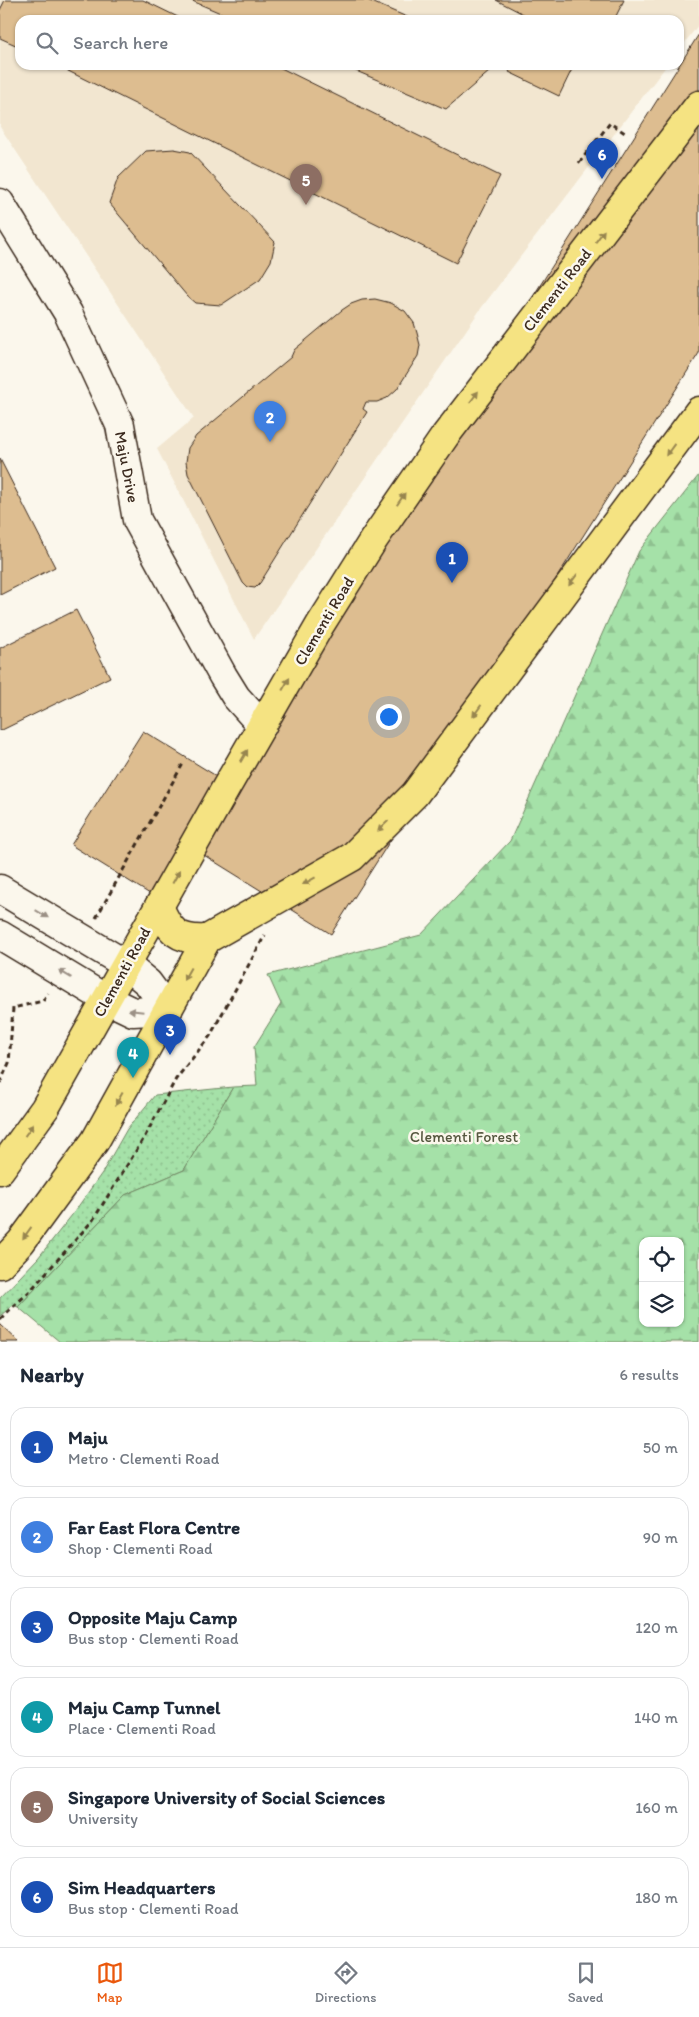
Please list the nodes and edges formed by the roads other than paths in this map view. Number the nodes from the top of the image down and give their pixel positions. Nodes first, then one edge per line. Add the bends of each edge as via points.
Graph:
1 (699, 105) edge
2 (0, 203) edge
3 (699, 411) edge
4 (262, 726) junction
5 (0, 889) edge
6 (159, 906) junction
7 (0, 934) edge
8 (207, 939) junction
9 (125, 964) junction
10 (106, 999) junction
11 (168, 1010) junction
12 (0, 1170) edge
13 (0, 1264) edge

4 -> 1 main road, Clementi Road via 320,625 445,436
2 - 4 street, Maju Drive via 68,314 120,425 137,520 223,676 236,697
3 -> 8 main road via 415,794 352,857
6 -> 4 main road, Clementi Road
5 -> 9 street
6 - 8 main road via 175,934 195,940
6 - 9 main road, Clementi Road
10 -> 7 street
8 -> 11 main road
9 - 10 main road, Clementi Road
9 - 11 street via 148,983
11 -> 10 street via 132,1012
12 -> 10 main road, Clementi Road via 45,1108
11 -> 13 main road via 96,1140 21,1242

